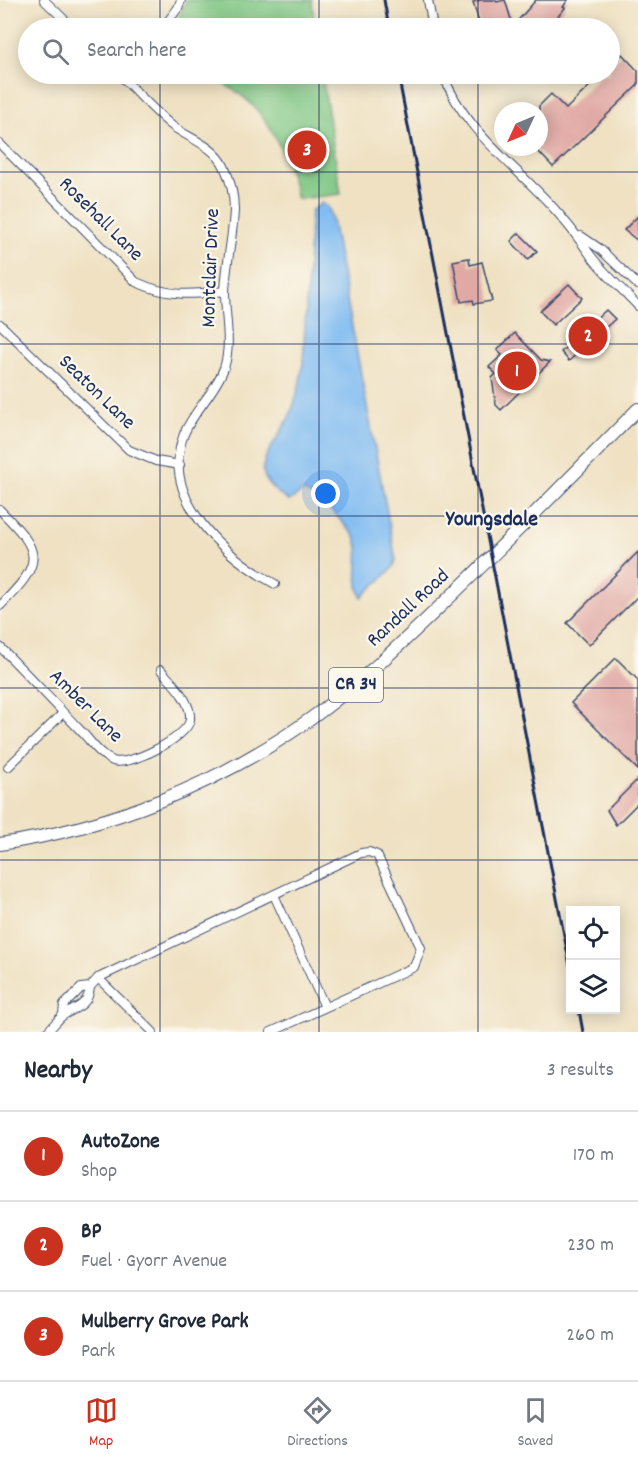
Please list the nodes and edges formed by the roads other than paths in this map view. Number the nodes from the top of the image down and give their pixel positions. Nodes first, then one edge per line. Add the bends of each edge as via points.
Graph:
1 (44, 0) edge
2 (180, 0) edge
3 (428, 0) edge
4 (63, 18) edge
5 (170, 18) edge
6 (431, 18) edge
7 (129, 84) edge
8 (447, 84) edge
9 (0, 144) edge
10 (577, 234) junction
11 (638, 285) edge
12 (225, 291) junction
13 (638, 306) edge
14 (0, 324) edge
15 (638, 409) edge
16 (180, 465) junction
17 (0, 510) edge
18 (275, 584) dead end
19 (0, 606) edge
20 (0, 647) edge
21 (161, 670) dead end
22 (63, 713) junction
23 (8, 767) dead end
24 (0, 844) edge
25 (274, 895) junction
26 (98, 978) junction
27 (325, 1007) junction
28 (47, 1032) edge
29 (153, 1032) edge
30 (271, 1032) edge

1 - 4 street
2 - 5 street
3 - 6 street
7 - 12 street, Montclair Drive via 172,126 199,141 223,163 234,210
8 - 10 street via 475,130
9 - 12 street, Rosehall Lane via 136,282 159,292
10 - 11 street via 600,249
10 - 13 street via 592,257
12 - 16 street, Montclair Drive via 227,357 217,384 184,435
14 - 16 street, Seaton Lane via 129,450
15 - 24 main road, Randall Road / CR 34 via 403,642 307,722 236,764 158,800 96,822
16 - 18 street, Montclair Drive via 182,492 204,527
17 - 19 street via 30,542 32,559 23,583
20 - 22 street, Amber Lane
21 - 22 street, Amber Lane via 188,706 190,720 182,734 134,759 124,762 105,756
22 - 23 street
25 - 26 street
25 - 27 street
25 - 27 street via 369,852 381,861 418,939 421,948 414,967
26 - 28 street via 90,987 89,997
26 - 29 street
27 - 30 street

